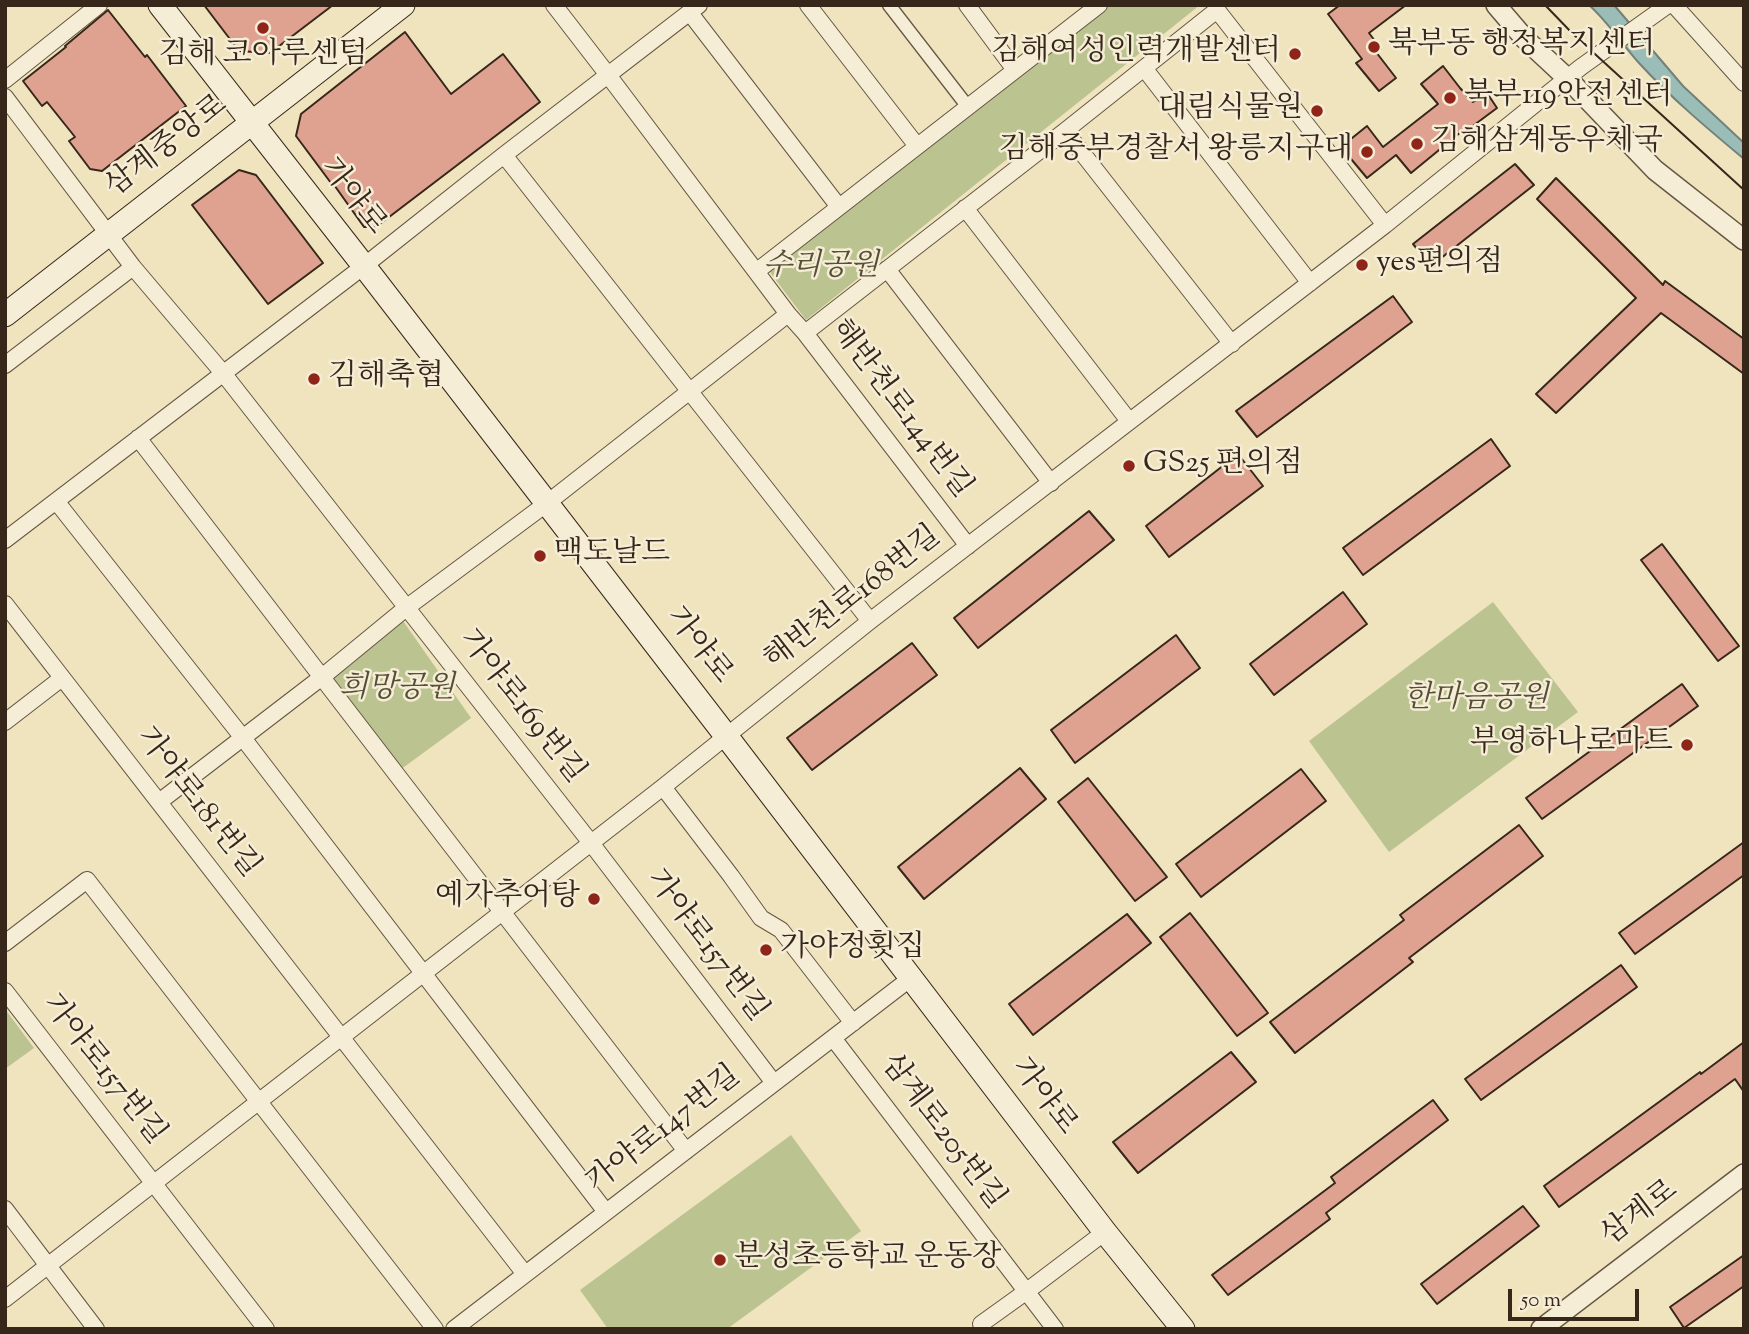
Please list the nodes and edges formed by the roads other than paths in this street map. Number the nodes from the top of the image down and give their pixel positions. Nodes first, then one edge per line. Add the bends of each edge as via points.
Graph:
1 (99, 5) edge
2 (160, 5) edge
3 (403, 5) edge
4 (554, 5) edge
5 (808, 5) edge
6 (889, 5) edge
7 (967, 5) edge
8 (1496, 5) edge
9 (1668, 5) edge
10 (1674, 5) edge
11 (1096, 6) edge
12 (694, 9) edge
13 (1144, 68) junction
14 (1016, 70) junction
15 (1574, 73) junction
16 (608, 75) junction
17 (5, 80) edge
18 (1744, 83) edge
19 (5, 97) edge
20 (968, 107) junction
21 (252, 122) junction
22 (1065, 131) junction
23 (917, 146) junction
24 (504, 155) junction
25 (839, 207) junction
26 (965, 208) junction
27 (1385, 225) junction
28 (108, 234) junction
29 (1744, 240) edge
30 (364, 266) junction
31 (132, 267) junction
32 (887, 269) junction
33 (757, 271) junction
34 (1310, 283) junction
35 (788, 314) junction
36 (5, 315) edge
37 (805, 333) junction
38 (1232, 344) junction
39 (5, 365) edge
40 (223, 373) junction
41 (689, 391) junction
42 (1129, 421) junction
43 (138, 438) junction
44 (1051, 483) junction
45 (56, 501) junction
46 (546, 504) junction
47 (5, 540) edge
48 (968, 546) junction
49 (5, 604) edge
50 (406, 608) junction
51 (870, 621) junction
52 (321, 677) junction
53 (62, 678) junction
54 (5, 722) edge
55 (727, 737) junction
56 (243, 738) junction
57 (663, 787) junction
58 (159, 802) junction
59 (591, 844) junction
60 (503, 912) junction
61 (5, 943) edge
62 (425, 974) junction
63 (911, 978) junction
64 (5, 991) edge
65 (852, 1023) junction
66 (343, 1038) junction
67 (833, 1038) junction
68 (774, 1083) junction
69 (261, 1102) junction
70 (686, 1151) junction
71 (1744, 1174) edge
72 (155, 1184) junction
73 (5, 1209) edge
74 (606, 1212) junction
75 (1105, 1232) junction
76 (48, 1266) junction
77 (525, 1274) junction
78 (1027, 1292) junction
79 (5, 1299) edge
80 (981, 1324) dead end
81 (96, 1329) edge
82 (266, 1329) edge
83 (435, 1329) edge
84 (454, 1329) edge
85 (1055, 1329) edge
86 (1183, 1329) edge
87 (1541, 1329) edge

1 - 17 street
2 - 21 main road, 가야로
3 - 21 main road, 삼계중앙로
4 - 16 street, 해반천로144번길
5 - 23 street
6 - 20 street
7 - 14 street
8 - 15 street via 1525,39
9 - 15 street, 해반천로168번길
10 - 18 street
11 - 14 street
12 - 16 street
12 - 25 street
13 - 22 street
13 - 27 street via 1217,9
13 - 34 street
14 - 20 street
15 - 27 street, 해반천로168번길
15 - 29 street via 1655,170
16 - 24 street
16 - 33 street, 해반천로144번길
19 - 28 street
20 - 23 street
21 - 28 main road, 삼계중앙로
21 - 30 main road, 가야로
22 - 26 street
22 - 38 street
23 - 25 street
24 - 30 street
24 - 41 street
25 - 33 street
26 - 32 street
26 - 42 street
27 - 34 street, 해반천로168번길
28 - 31 street
28 - 36 main road, 삼계중앙로
30 - 40 street
30 - 46 main road, 가야로
31 - 39 street
31 - 40 street
32 - 37 street
32 - 44 street
33 - 35 street, 해반천로144번길
34 - 38 street, 해반천로168번길
35 - 37 street, 해반천로144번길
35 - 41 street
37 - 48 street, 해반천로144번길
38 - 42 street, 해반천로168번길
40 - 43 street
40 - 50 street
41 - 46 street
41 - 51 street
42 - 44 street, 해반천로168번길
43 - 45 street
43 - 52 street
44 - 48 street, 해반천로168번길
45 - 47 street
45 - 56 street
46 - 50 street
46 - 55 main road, 가야로
48 - 51 street, 해반천로168번길
49 - 53 street, 가야로181번길
50 - 52 street
50 - 59 street, 가야로169번길
51 - 55 street, 해반천로168번길
52 - 56 street
52 - 60 street
53 - 54 street
53 - 58 street, 가야로181번길
55 - 57 street, 가야로157번길
55 - 63 main road, 가야로
56 - 58 street
56 - 62 street
57 - 59 street, 가야로157번길
57 - 65 street via 761,918 781,930
58 - 66 street, 가야로181번길
59 - 60 street, 가야로157번길
59 - 68 street, 가야로157번길
60 - 62 street, 가야로157번길
60 - 70 street
61 - 69 street via 87,880
62 - 66 street, 가야로157번길
62 - 74 street
63 - 65 street, 가야로147번길
63 - 75 main road, 가야로
64 - 72 street, 가야로157번길
65 - 67 street, 가야로147번길
66 - 69 street, 가야로157번길
66 - 77 street
67 - 68 street, 가야로147번길
67 - 78 street, 삼계로205번길
68 - 70 street, 가야로147번길
69 - 72 street, 가야로157번길
69 - 83 street
70 - 74 street, 가야로147번길
71 - 87 street, 삼계로
72 - 76 street, 가야로157번길
72 - 82 street, 가야로157번길
73 - 76 street
74 - 77 street, 가야로147번길
75 - 78 street
75 - 86 main road, 가야로
76 - 79 street, 가야로157번길
76 - 81 street
77 - 84 street, 가야로147번길
78 - 80 street
78 - 85 street, 삼계로205번길

